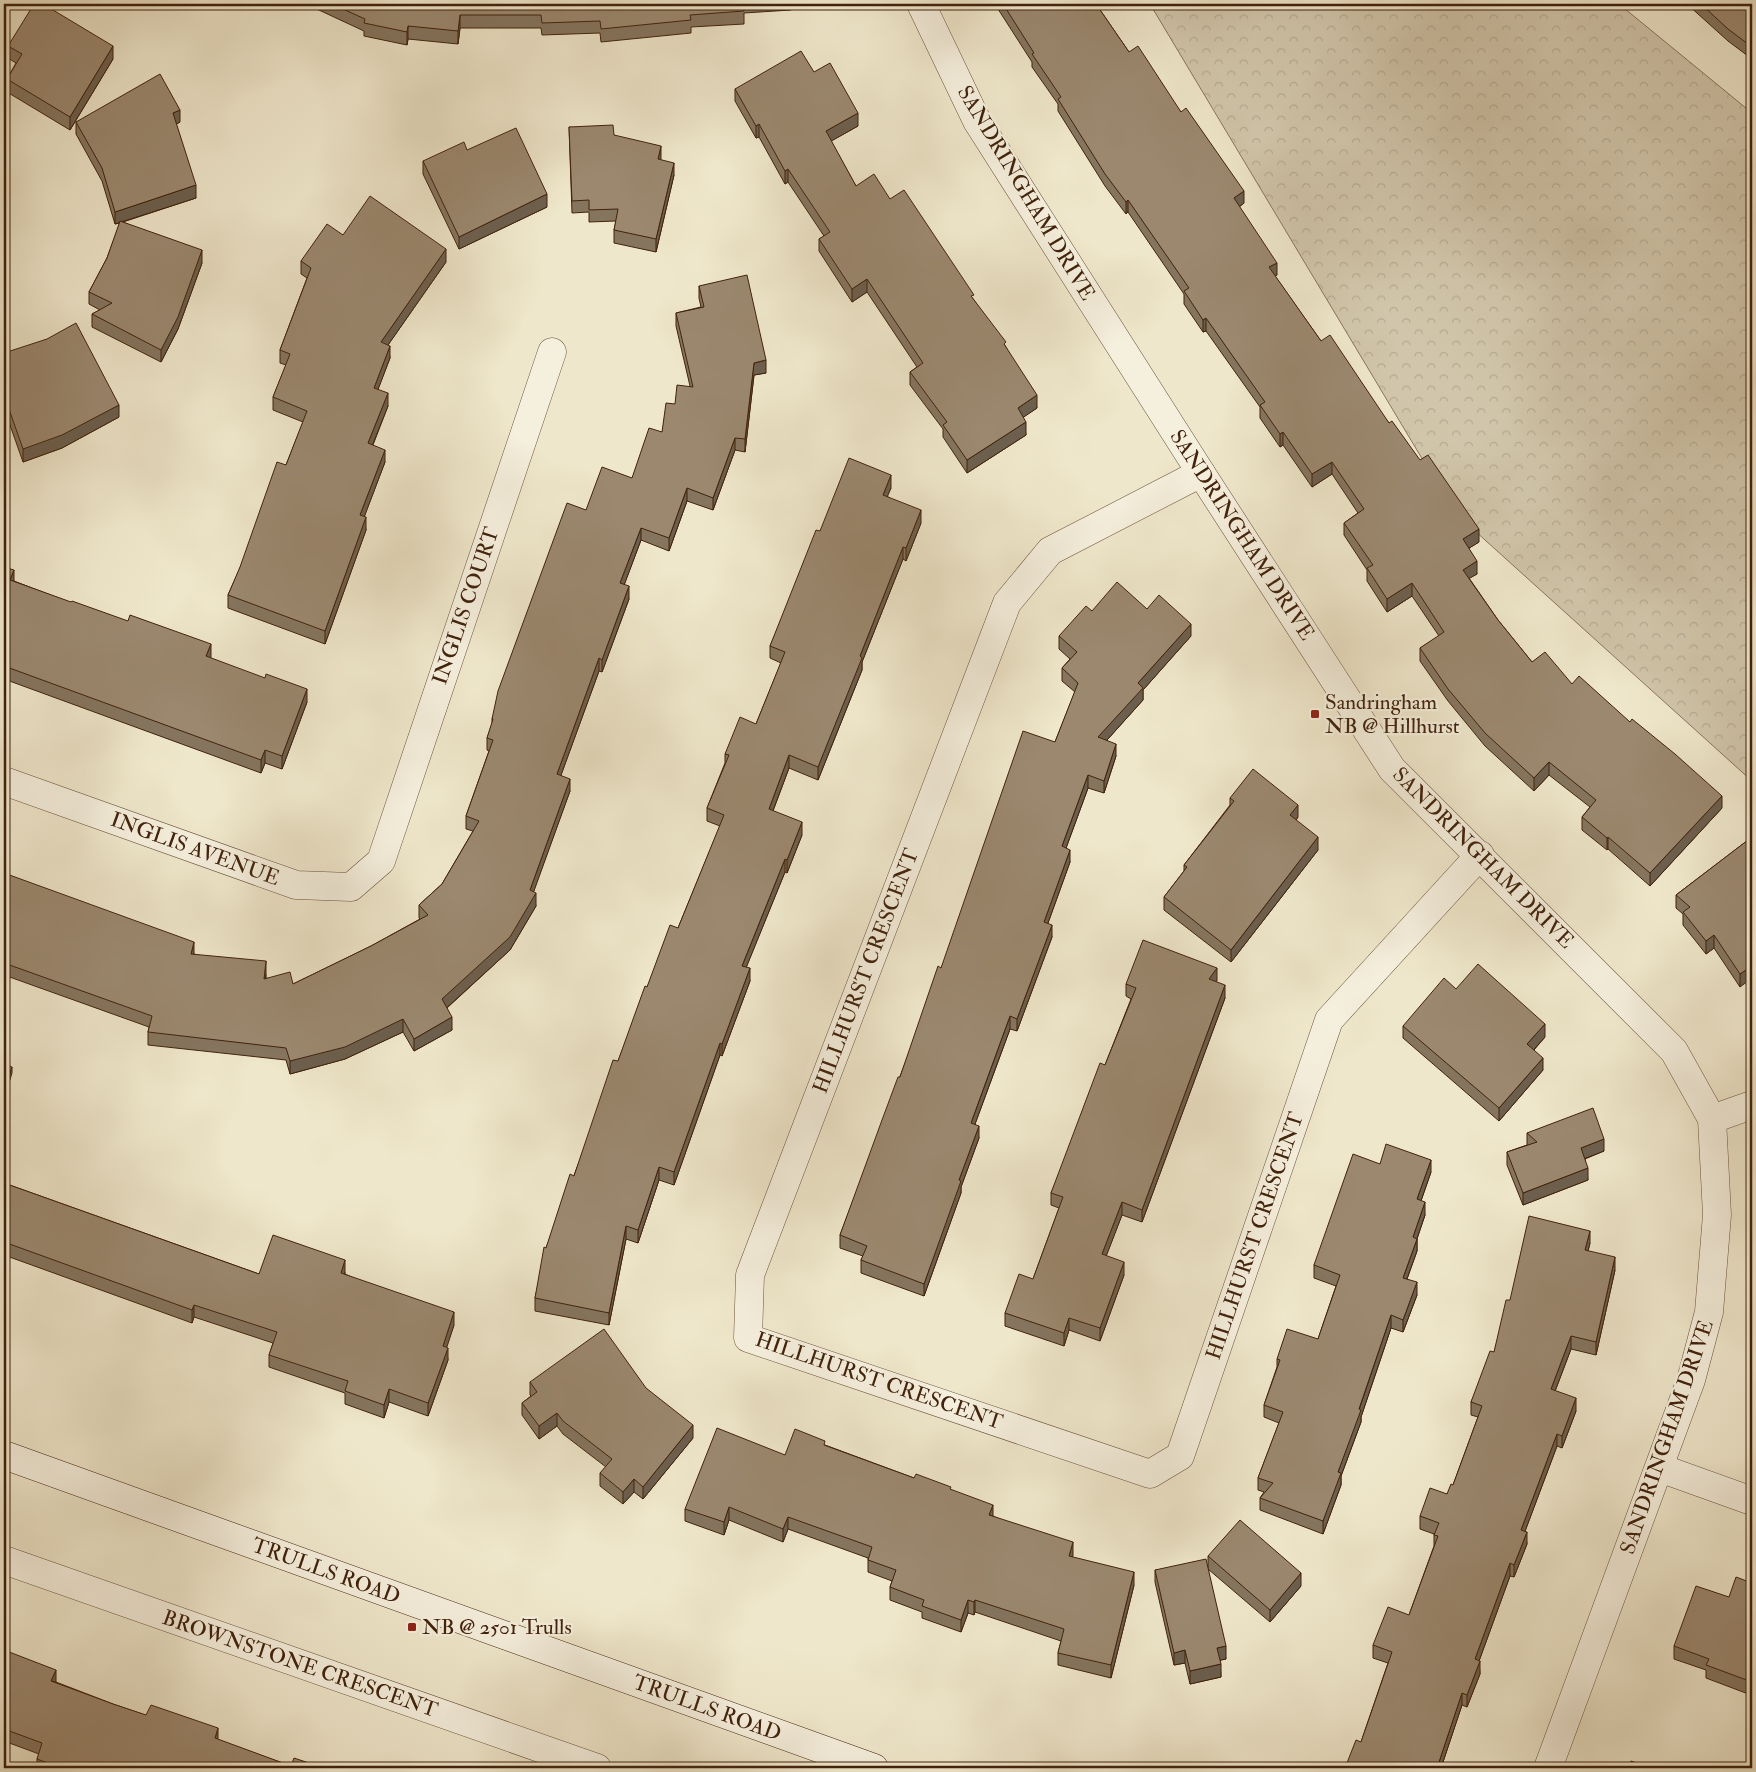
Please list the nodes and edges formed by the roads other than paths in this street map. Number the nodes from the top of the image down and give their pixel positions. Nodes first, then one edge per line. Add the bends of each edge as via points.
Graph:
1 (921, 4) edge
2 (552, 352) dead end
3 (1201, 473) junction
4 (4, 781) edge
5 (1480, 855) junction
6 (381, 861) joint
7 (1752, 1105) edge
8 (1712, 1119) junction
9 (4, 1455) edge
10 (1660, 1468) junction
11 (1752, 1501) edge
12 (4, 1560) edge
13 (597, 1768) edge
14 (874, 1768) edge
15 (1548, 1768) edge

1 - 3 street, SANDRINGHAM DRIVE via 977,121
2 - 6 street, INGLIS COURT
3 - 5 street, SANDRINGHAM DRIVE via 1392,768
3 - 5 street, HILLHURST CRESCENT via 1050,551 1007,603 750,1274 748,1338 1150,1474 1180,1456 1329,1020
4 - 6 street, INGLIS AVENUE via 296,885 351,888
5 - 8 street, SANDRINGHAM DRIVE via 1674,1051
7 - 8 street
8 - 10 street, SANDRINGHAM DRIVE via 1717,1216 1710,1312 1691,1380
9 - 14 street, TRULLS ROAD
10 - 11 street
10 - 15 street, SANDRINGHAM DRIVE
12 - 13 street, BROWNSTONE CRESCENT

